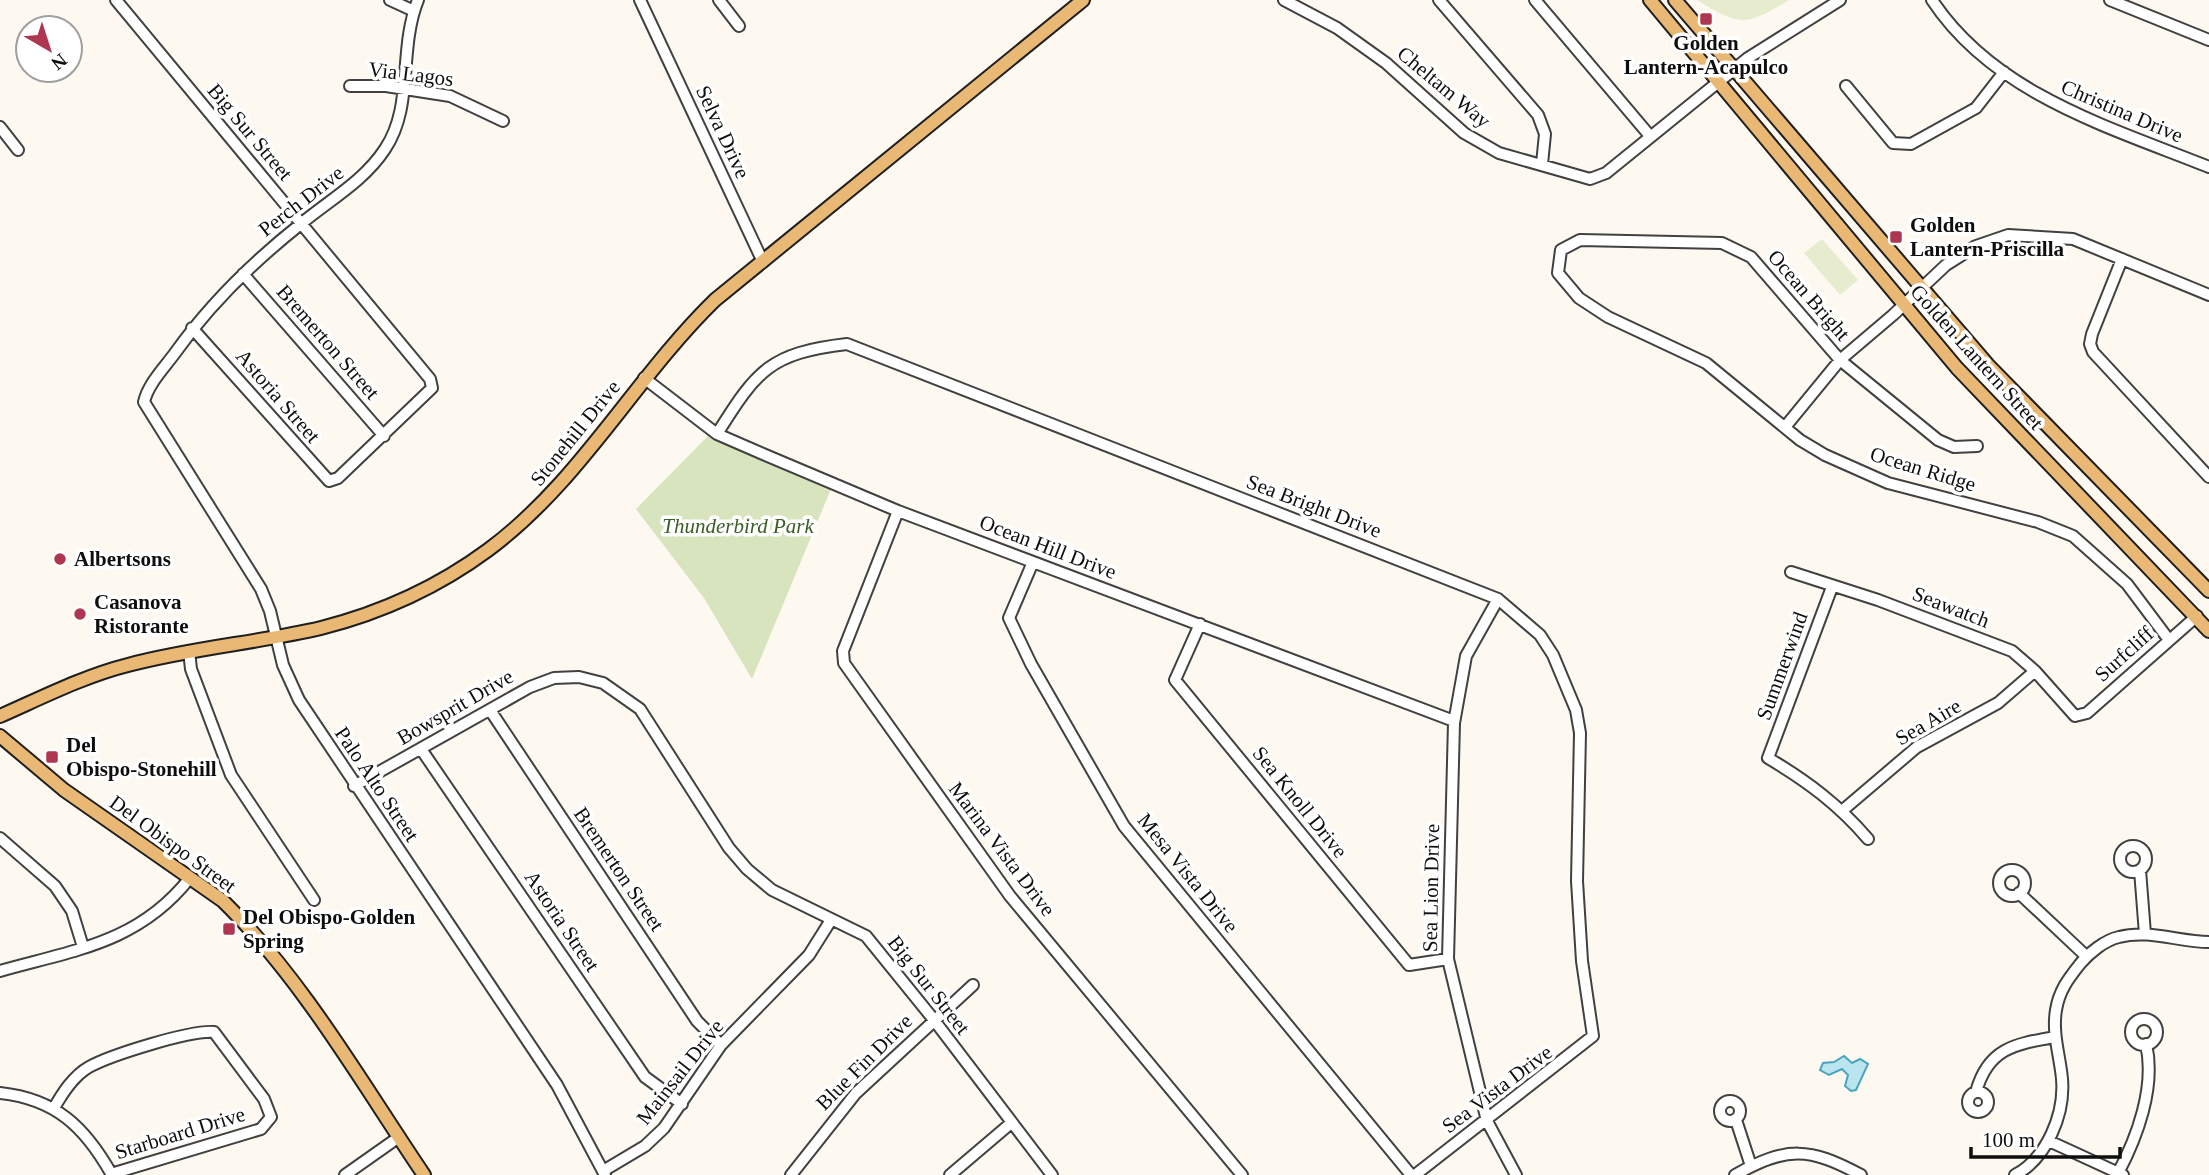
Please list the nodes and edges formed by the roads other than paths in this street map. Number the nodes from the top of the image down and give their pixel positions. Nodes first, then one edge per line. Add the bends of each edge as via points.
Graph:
1 (116, 0) edge
2 (390, 0) edge
3 (640, 0) edge
4 (719, 0) edge
5 (1083, 0) edge
6 (1284, 0) edge
7 (1439, 0) edge
8 (1535, 0) edge
9 (1650, 0) edge
10 (1675, 0) edge
11 (1840, 0) edge
12 (1932, 0) edge
13 (2110, 0) edge
14 (416, 6) edge
15 (739, 26) dead end
16 (2209, 40) edge
17 (1733, 70) junction
18 (2004, 72) junction
19 (1719, 81) junction
20 (350, 86) dead end
21 (1846, 86) dead end
22 (403, 91) junction
23 (503, 121) dead end
24 (0, 127) edge
25 (1650, 136) junction
26 (18, 150) dead end
27 (1542, 164) junction
28 (2209, 167) edge
29 (301, 223) junction
30 (2122, 259) junction
31 (762, 262) junction
32 (1557, 266) joint
33 (243, 274) junction
34 (1922, 287) junction
35 (2209, 295) edge
36 (1904, 305) junction
37 (192, 328) junction
38 (1840, 360) junction
39 (644, 378) junction
40 (144, 402) joint
41 (1785, 427) junction
42 (717, 434) junction
43 (384, 436) junction
44 (1977, 446) dead end
45 (2209, 477) edge
46 (898, 511) junction
47 (1033, 562) junction
48 (1791, 572) dead end
49 (1832, 587) junction
50 (2209, 591) edge
51 (1498, 599) junction
52 (2197, 616) junction
53 (1200, 624) junction
54 (2209, 631) edge
55 (275, 635) junction
56 (2169, 640) junction
57 (189, 651) junction
58 (2035, 671) junction
59 (579, 677) joint
60 (490, 710) junction
61 (0, 716) edge
62 (2075, 716) joint
63 (1454, 722) junction
64 (0, 736) edge
65 (421, 749) junction
66 (354, 786) junction
67 (1843, 810) junction
68 (0, 838) edge
69 (1868, 839) dead end
70 (2140, 870) dead end
71 (189, 879) junction
72 (2019, 893) dead end
73 (314, 900) dead end
74 (831, 920) junction
75 (2145, 933) junction
76 (2209, 942) edge
77 (83, 947) junction
78 (2086, 956) junction
79 (1448, 959) junction
80 (0, 971) edge
81 (973, 985) dead end
82 (934, 1020) junction
83 (1594, 1027) joint
84 (2055, 1037) junction
85 (2146, 1044) dead end
86 (722, 1045) junction
87 (1976, 1092) dead end
88 (0, 1093) edge
89 (682, 1104) junction
90 (54, 1108) junction
91 (1736, 1120) dead end
92 (1487, 1121) junction
93 (1010, 1124) junction
94 (399, 1137) junction
95 (2049, 1142) junction
96 (1751, 1166) junction
97 (604, 1173) edge
98 (2120, 1174) edge
99 (112, 1175) edge
100 (345, 1175) edge
101 (424, 1175) edge
102 (791, 1175) edge
103 (950, 1175) edge
104 (1052, 1175) edge
105 (1242, 1175) edge
106 (1413, 1175) edge
107 (1517, 1175) edge
108 (1735, 1175) edge
109 (1861, 1175) edge
110 (2015, 1175) edge

1 - 29 street, Big Sur Street
2 - 14 street
3 - 31 street, Selva Drive
4 - 15 street
5 - 31 main road, Stonehill Drive
6 - 27 street, Cheltam Way via 1337,28 1386,63 1464,133 1499,153
7 - 27 street via 1538,115 1545,134
8 - 25 street
9 - 19 main road, Golden Lantern Street
10 - 17 main road, Golden Lantern Street
11 - 17 street
12 - 18 street, Christina Drive via 1951,29
13 - 16 street
14 - 22 street, Perch Drive via 407,35
17 - 19 street
17 - 34 main road, Golden Lantern Street
18 - 21 street via 1976,108 1911,144 1893,143
18 - 28 street, Christina Drive via 2054,105
19 - 25 street
19 - 36 main road, Golden Lantern Street
20 - 22 street, Via Lagos
22 - 23 street, Via Lagos via 450,96
22 - 29 street, Perch Drive via 401,119 368,173
24 - 26 street
25 - 27 street, Cheltam Way via 1606,173 1590,179
29 - 33 street, Perch Drive
29 - 43 street, Big Sur Street via 430,379 432,388
30 - 34 street via 2073,239 2008,235 1976,246
30 - 35 street
30 - 45 street via 2090,344 2100,362
31 - 39 main road, Stonehill Drive via 685,329
32 - 38 street, Ocean Bright via 1561,250 1580,240 1722,243 1739,248
32 - 41 street, Ocean Ridge via 1566,286 1597,311 1706,363
33 - 37 street, Perch Drive
33 - 43 street, Bremerton Street
34 - 36 street
34 - 50 main road, Golden Lantern Street via 2010,389
36 - 38 street
36 - 52 main road, Golden Lantern Street via 1996,410
37 - 40 street, Perch Drive
37 - 43 street, Astoria Street via 329,481
38 - 41 street
38 - 44 street, Ocean Bright via 1938,440 1954,447
39 - 42 street, Ocean Hill Drive
39 - 55 main road, Stonehill Drive via 547,499 486,551 416,593 365,615
40 - 55 street, Palo Alto Street via 261,589
41 - 56 street, Ocean Ridge via 1825,455 1888,483 2065,531 2127,584
42 - 46 street, Ocean Hill Drive
42 - 51 street, Sea Bright Drive via 745,390 771,365 796,351 847,345
46 - 47 street, Ocean Hill Drive
46 - 105 street, Marina Vista Drive via 843,651 844,663 1010,896
47 - 53 street, Ocean Hill Drive
47 - 106 street, Mesa Vista Drive via 1009,618 1124,825
48 - 49 street, Seawatch
49 - 58 street, Seawatch via 2012,651
49 - 67 street, Summerwind via 1768,758
51 - 63 street, Sea Lion Drive via 1466,656
51 - 83 street, Sea Bright Drive via 1540,635 1576,710 1580,733 1577,881 1582,961
52 - 54 main road, Golden Lantern Street
52 - 56 street, Surfcliff
53 - 63 street, Ocean Hill Drive
53 - 79 street, Sea Knoll Drive via 1175,680 1409,965
55 - 57 main road, Stonehill Drive
55 - 66 street, Palo Alto Street via 282,665 299,700
56 - 62 street, Surfcliff via 2087,713
57 - 61 main road, Stonehill Drive via 126,665
57 - 73 street via 191,669 231,775
58 - 62 street, Seawatch
58 - 67 street, Sea Aire via 1997,703 1917,747
59 - 60 street, Bowsprit Drive via 555,678 530,687
59 - 74 street, Big Sur Street via 603,683 640,709 747,870 772,890
60 - 65 street, Bowsprit Drive
60 - 86 street, Bremerton Street via 697,1021
63 - 79 street, Sea Lion Drive
64 - 71 main road, Del Obispo Street via 64,790
65 - 66 street, Bowsprit Drive
65 - 89 street, Astoria Street via 645,1077
66 - 97 street, Palo Alto Street via 557,1084
67 - 69 street
68 - 77 street via 55,886 72,911
70 - 75 street
71 - 77 street via 144,923 122,936
71 - 94 main road, Del Obispo Street via 223,901 266,948 340,1047
72 - 78 street
74 - 82 street, Big Sur Street via 866,936
74 - 86 street, Mainsail Drive via 809,955
75 - 76 street
75 - 78 street via 2117,937
77 - 80 street
78 - 84 street via 2063,985
79 - 92 street, Sea Lion Drive
81 - 82 street, Blue Fin Drive
82 - 93 street, Big Sur Street
82 - 102 street, Blue Fin Drive via 844,1106
83 - 92 street, Sea Vista Drive via 1588,1043
84 - 87 street via 2014,1045 2001,1053 1982,1073
84 - 95 street via 2063,1081
85 - 98 street via 2151,1064 2141,1116
86 - 89 street, Mainsail Drive
88 - 90 street via 41,1100
89 - 97 street, Mainsail Drive via 645,1146
90 - 99 street via 94,1144
90 - 99 street, Starboard Drive via 65,1089 88,1067 195,1031 214,1032 264,1099 271,1117 261,1129
91 - 96 street
92 - 106 street, Sea Vista Drive
92 - 107 street, Sea Lion Drive
93 - 103 street
93 - 104 street, Big Sur Street
94 - 100 street
94 - 101 main road, Del Obispo Street
95 - 98 street
95 - 110 street
96 - 108 street
96 - 109 street via 1793,1151 1832,1159

